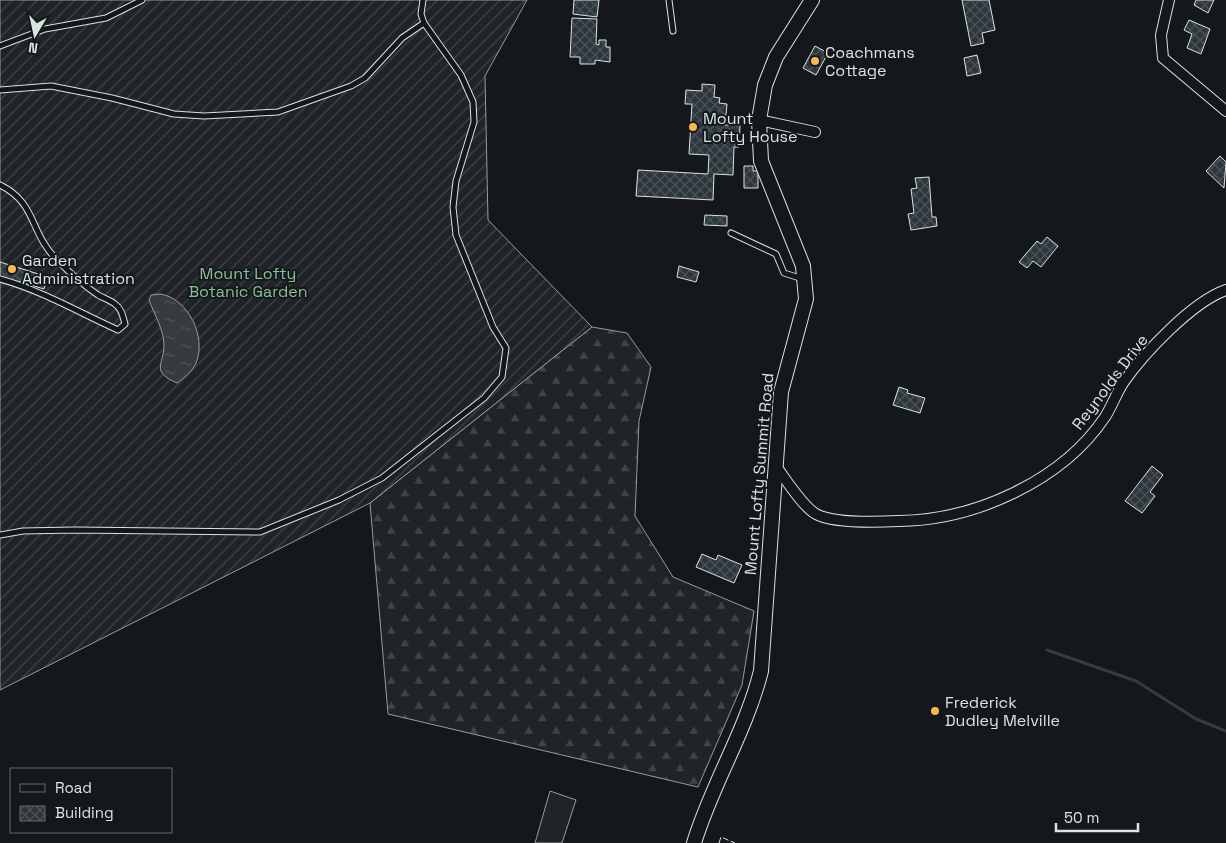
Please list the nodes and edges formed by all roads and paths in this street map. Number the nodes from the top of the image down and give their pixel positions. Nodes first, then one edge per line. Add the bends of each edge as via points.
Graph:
1 (142, 0) edge
2 (423, 0) edge
3 (669, 0) edge
4 (812, 0) edge
5 (1168, 0) edge
6 (424, 23) junction
7 (673, 31) dead end
8 (0, 46) edge
9 (0, 90) edge
10 (1226, 111) edge
11 (759, 120) junction
12 (815, 132) dead end
13 (0, 185) edge
14 (731, 233) dead end
15 (0, 279) edge
16 (806, 280) junction
17 (1226, 290) edge
18 (775, 465) junction
19 (0, 535) edge
20 (694, 843) edge

1 - 8 lane via 106,18 45,29
2 - 6 lane via 421,14
3 - 7 lane
4 - 11 main road, Mount Lofty Summit Road via 776,57 765,85
5 - 10 street via 1161,35 1163,58
6 - 9 lane via 402,38 365,78 352,86 278,112 204,116 174,114 51,86
6 - 19 lane via 461,75 474,102 474,122 456,182 453,207 456,235 493,327 506,348 502,377 484,398 382,478 260,532 74,530
11 - 12 street
11 - 16 main road, Mount Lofty Summit Road via 762,161
13 - 15 lane via 23,200 41,241 53,256 82,284 116,304 125,324 118,330 48,295
14 - 16 lane via 776,254 784,273
16 - 18 main road, Mount Lofty Summit Road via 806,299 781,392
17 - 18 street, Reynolds Drive via 1198,305 1161,338 1124,383 1105,417 1088,438 1046,474 999,500 940,518 867,522 833,518 817,514 808,506
18 - 20 main road, Mount Lofty Summit Road via 761,671 754,700

